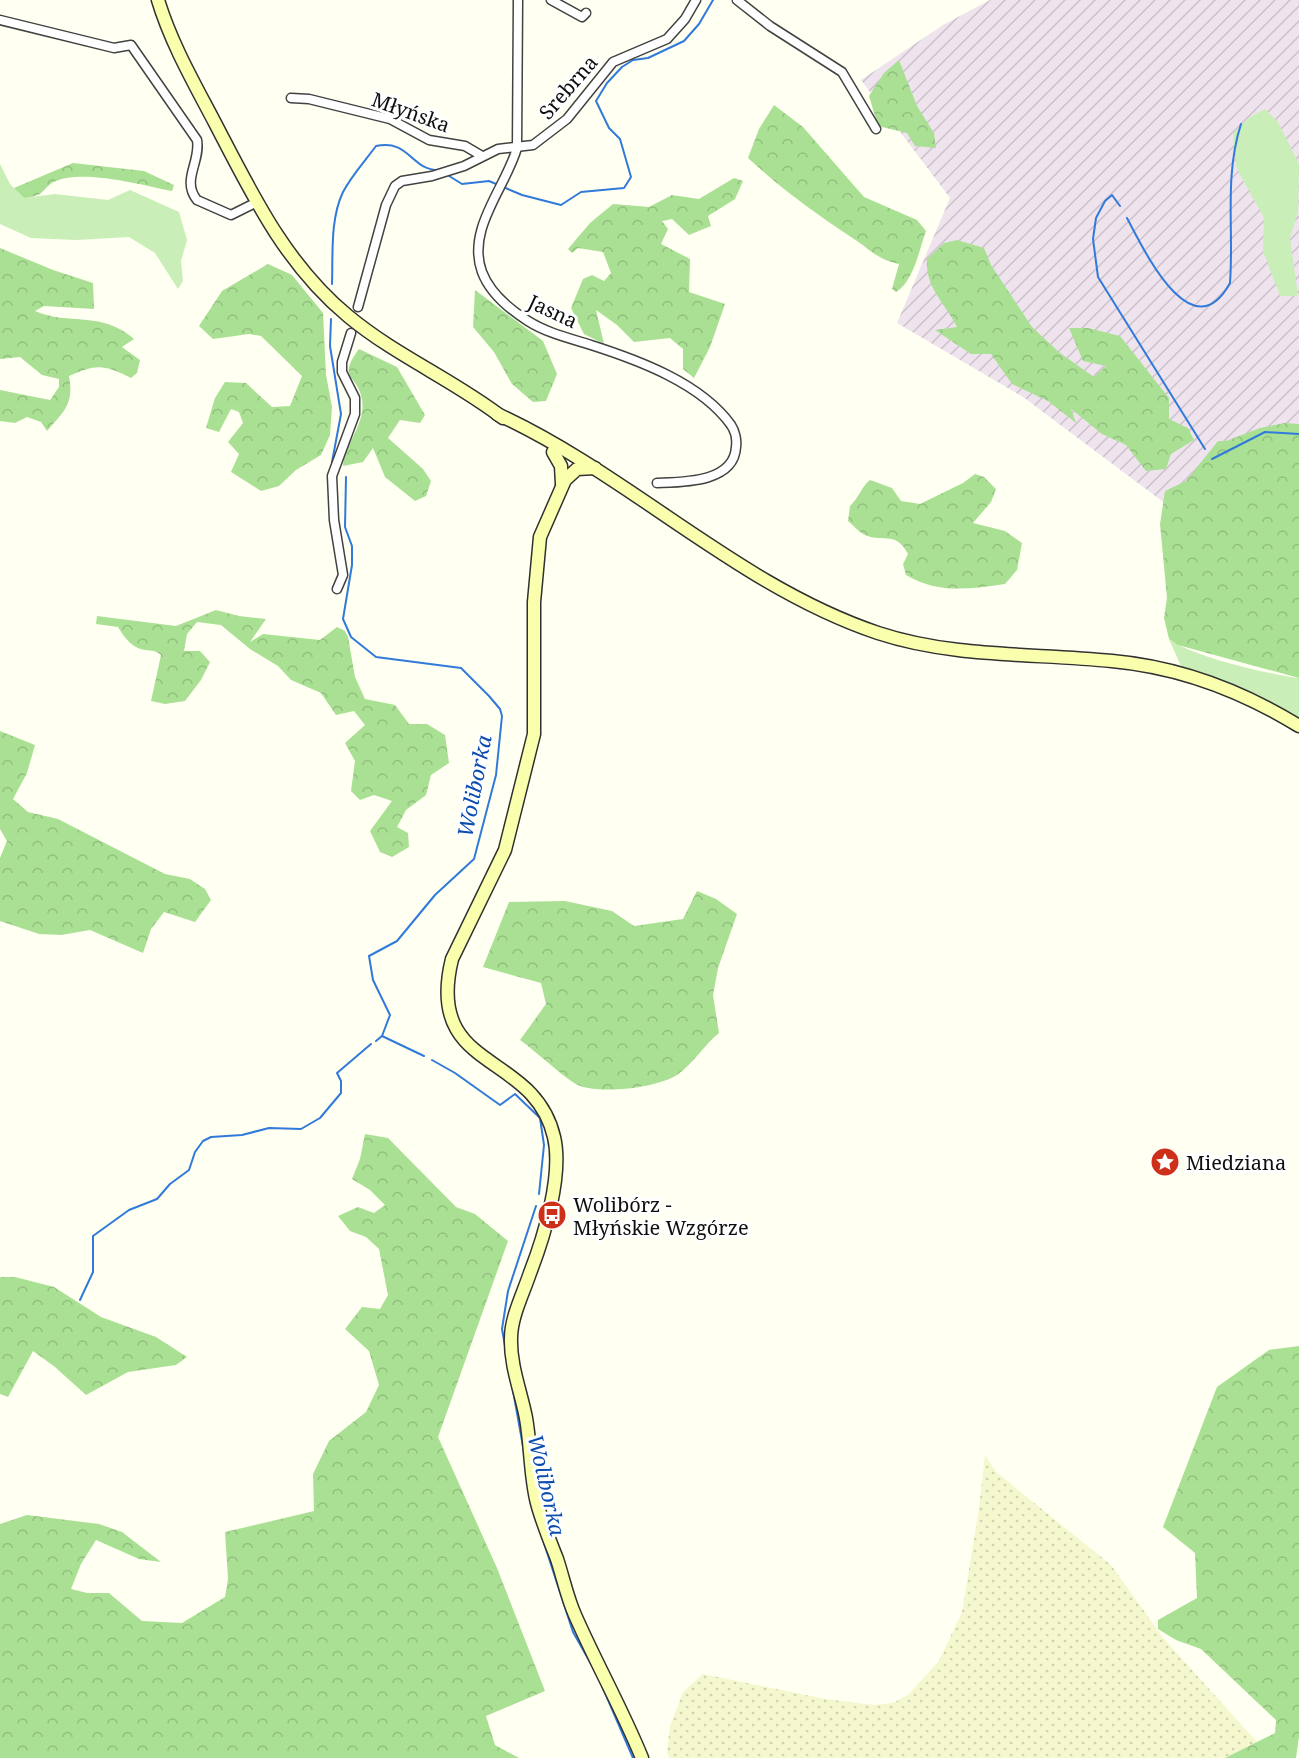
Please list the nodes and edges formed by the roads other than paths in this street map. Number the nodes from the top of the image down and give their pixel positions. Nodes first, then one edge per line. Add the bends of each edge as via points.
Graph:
1 (158, 0) edge
2 (518, 0) edge
3 (551, 0) edge
4 (696, 0) edge
5 (737, 0) edge
6 (586, 13) dead end
7 (0, 20) edge
8 (291, 98) dead end
9 (876, 129) dead end
10 (517, 148) junction
11 (482, 156) junction
12 (255, 203) junction
13 (358, 307) dead end
14 (351, 333) dead end
15 (497, 414) junction
16 (553, 452) junction
17 (585, 473) junction
18 (657, 483) dead end
19 (562, 484) junction
20 (551, 511) junction
21 (337, 589) dead end
22 (1299, 726) edge
23 (642, 1758) edge

1 - 12 main road via 189,74
2 - 10 street, Jasna
3 - 6 street via 582,17
4 - 10 street, Srebrna via 668,39 613,62 567,119 533,145
5 - 9 street via 842,72
7 - 12 street via 114,48 131,45 197,140 198,154 190,183 193,195 207,206 231,214
8 - 11 street, Młyńska via 390,119 429,140 465,146
10 - 11 street via 498,148
10 - 18 street, Jasna via 487,215 478,255 481,270 497,296 526,320 548,331 663,374 702,398 732,427 736,451 723,470 701,480
11 - 13 street via 438,175 402,181 392,190
12 - 15 main road via 280,243 314,284 346,314 397,352
14 - 21 street via 342,372 355,399 355,414 332,476 343,575
15 - 16 main road
15 - 17 main road via 572,454
16 - 17 main road
16 - 19 main road via 561,466
17 - 19 main road via 572,472
17 - 20 main road
17 - 22 main road via 691,531 804,600 877,632 958,650 1153,667 1238,693
19 - 20 main road
20 - 23 main road via 540,537 536,568 534,734 505,850 452,959 447,1004 451,1021 465,1043 526,1087 554,1137 552,1193 535,1261 513,1322 513,1360 538,1505 574,1613

